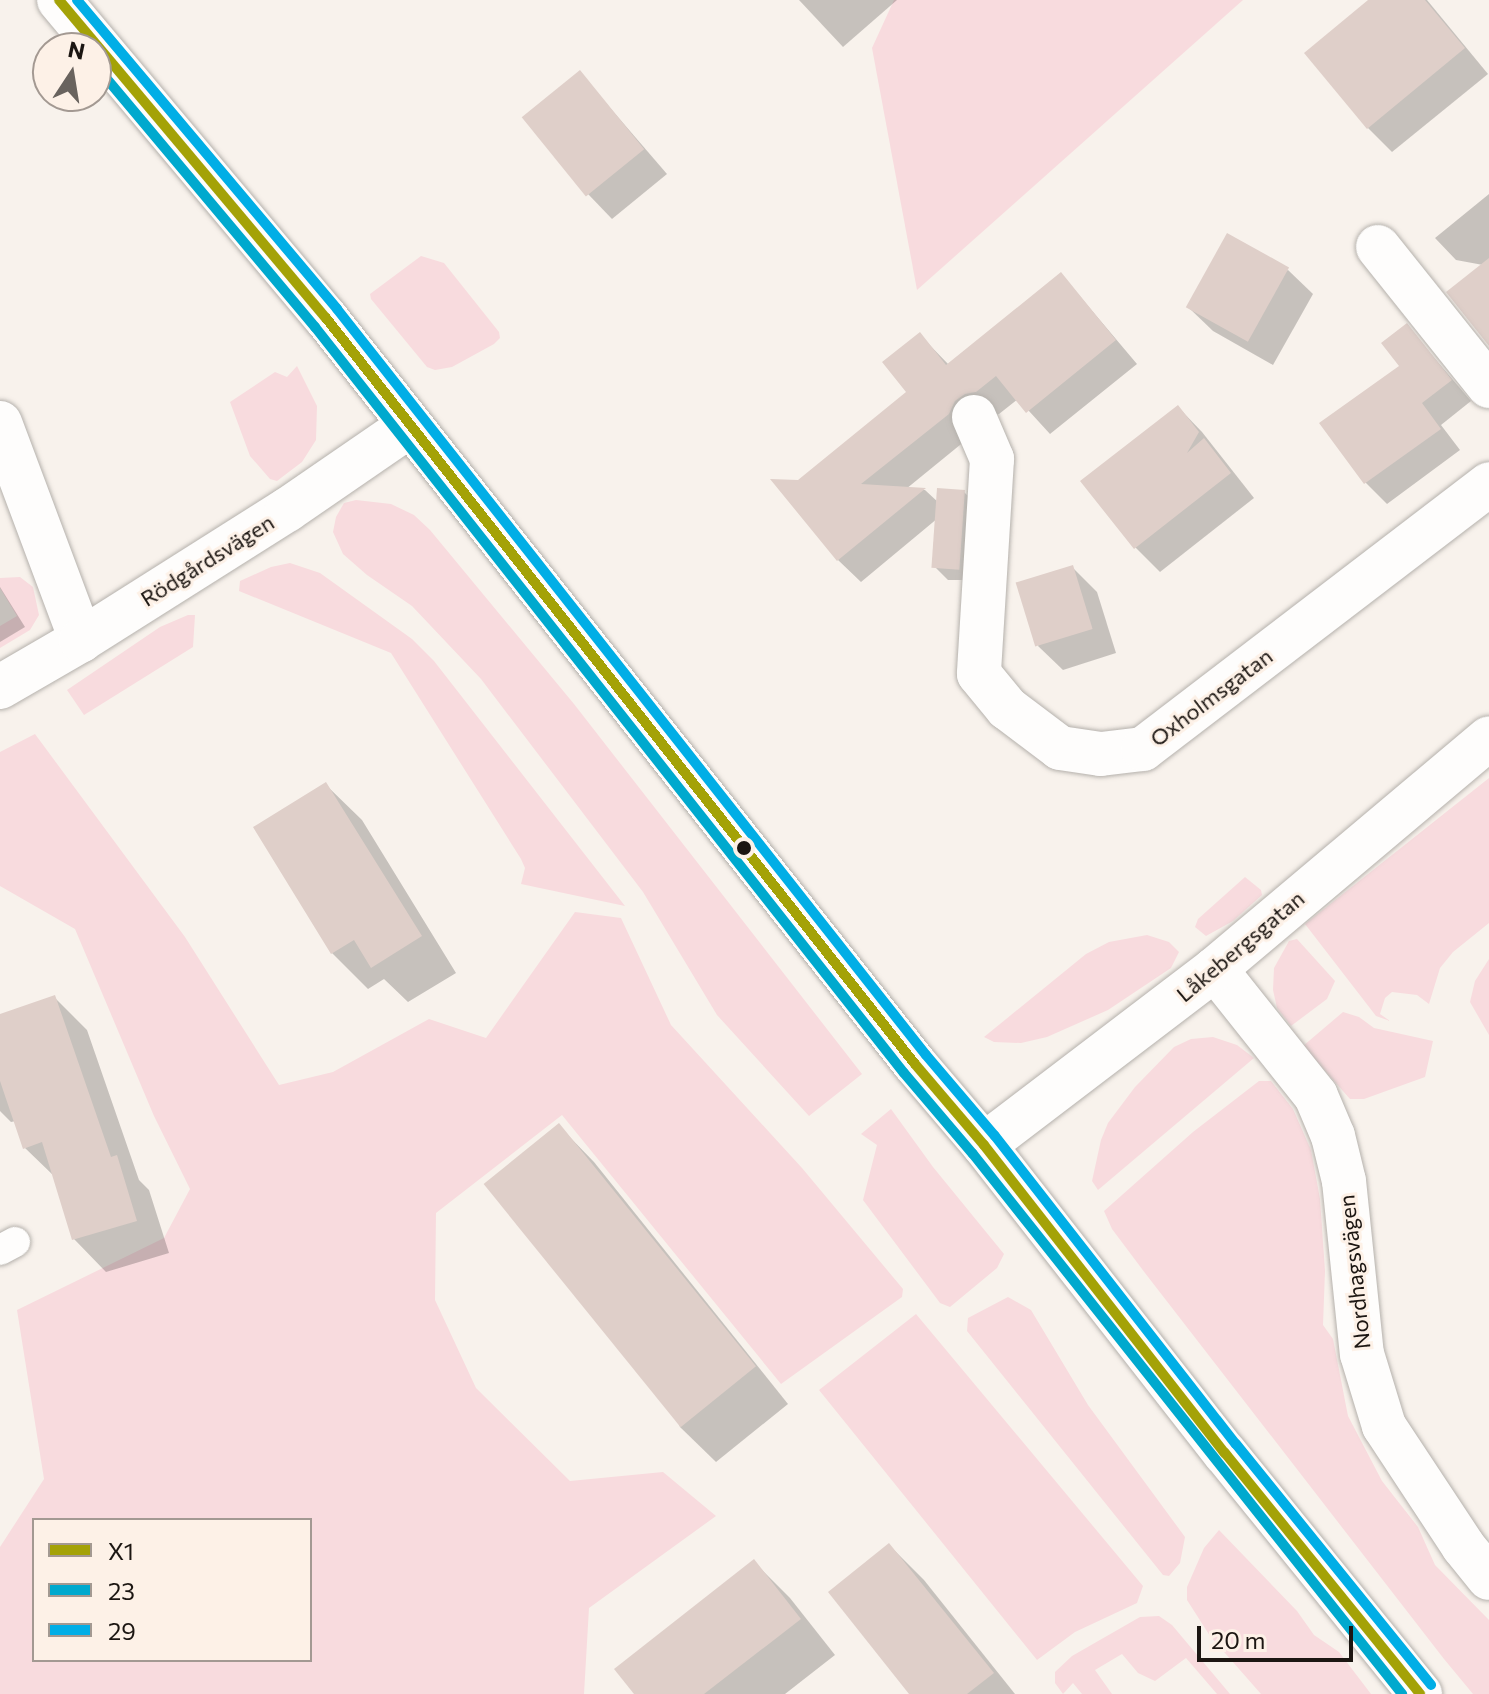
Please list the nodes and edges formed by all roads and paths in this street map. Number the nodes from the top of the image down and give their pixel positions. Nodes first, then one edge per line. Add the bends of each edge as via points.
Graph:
1 (59, 0) edge
2 (1378, 247) dead end
3 (1489, 386) edge
4 (974, 417) dead end
5 (0, 423) edge
6 (409, 426) junction
7 (1489, 484) edge
8 (81, 640) junction
9 (0, 687) edge
10 (1489, 738) edge
11 (1215, 969) junction
12 (984, 1145) junction
13 (1489, 1578) edge
14 (1420, 1694) edge

1 - 6 street via 326,318
2 - 3 street
4 - 7 street, Oxholmsgatan via 992,459 979,674 1007,708 1060,748 1101,754 1143,749
5 - 8 street
6 - 8 street, Rödgårdsvägen
6 - 12 street
8 - 9 street, Rödgårdsvägen
10 - 11 street, Låkebergsgatan
11 - 12 street, Låkebergsgatan
11 - 13 street, Nordhagsvägen via 1316,1096 1344,1181 1362,1354 1384,1426
12 - 14 street

